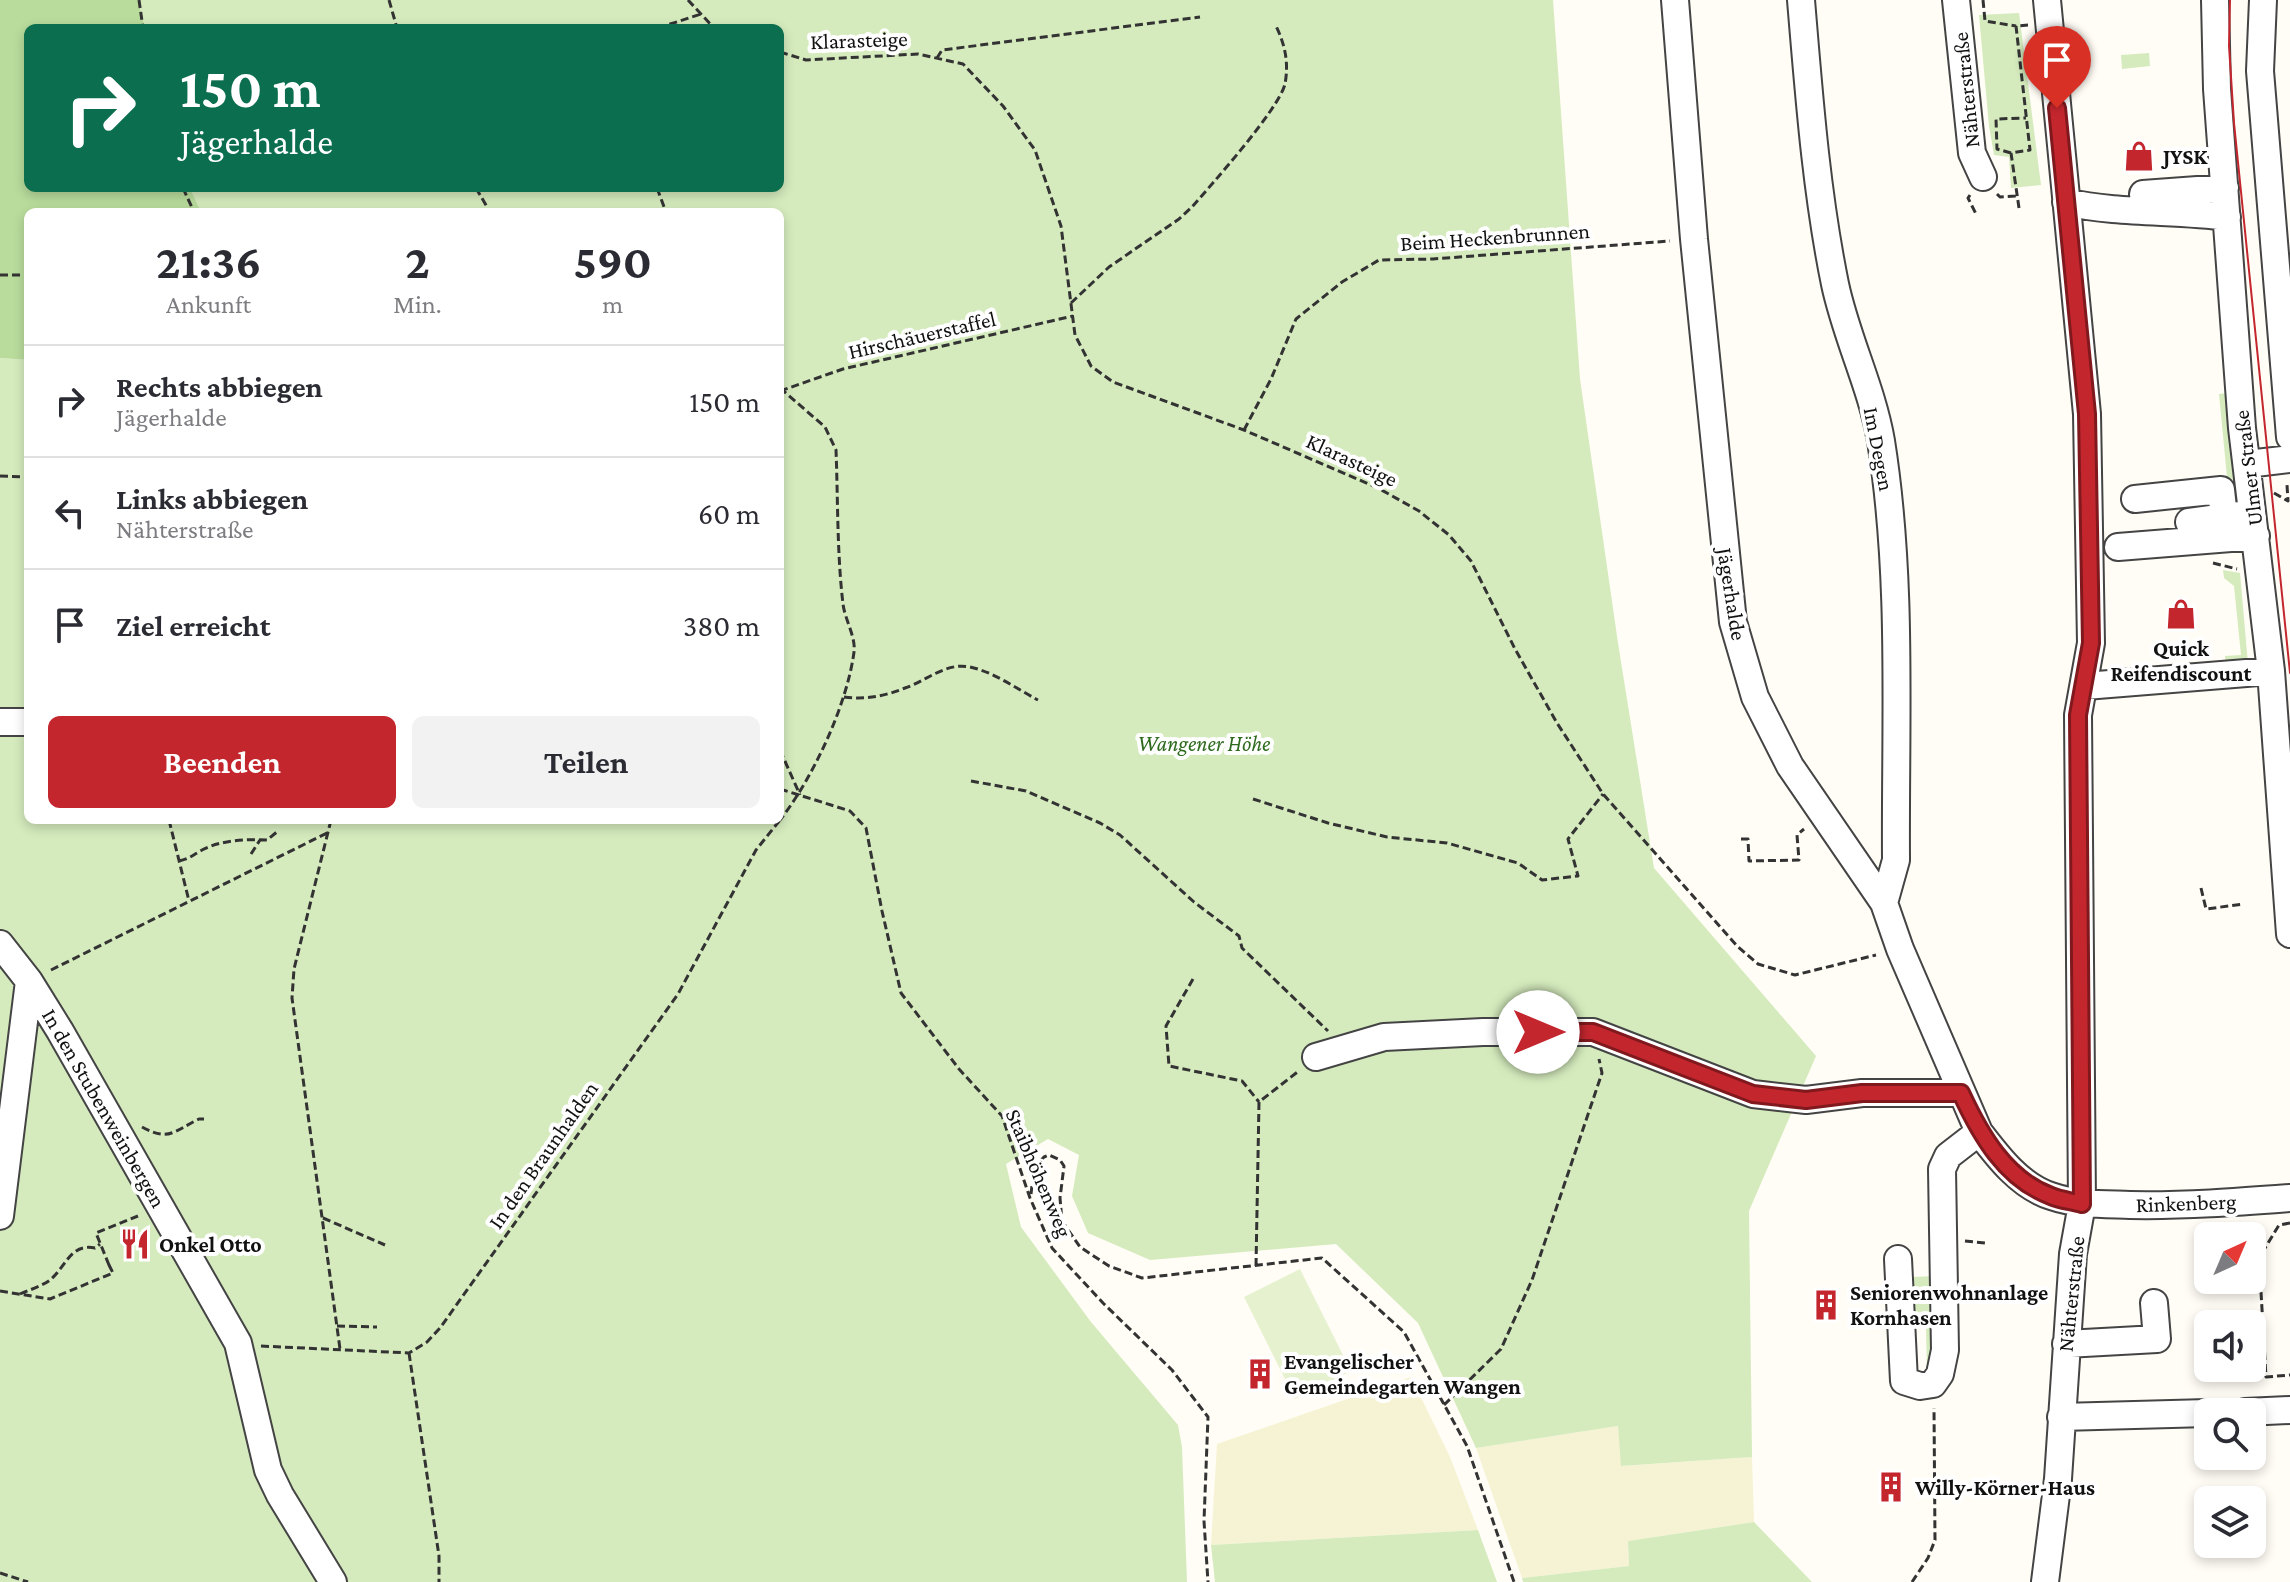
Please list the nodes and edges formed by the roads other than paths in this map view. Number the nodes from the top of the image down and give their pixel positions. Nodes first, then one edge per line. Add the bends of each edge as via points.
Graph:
1 (1675, 0) edge
2 (1801, 0) edge
3 (1956, 0) edge
4 (2215, 0) edge
5 (2263, 0) edge
6 (2048, 12) edge
7 (2280, 184) edge
8 (1991, 187) road end
9 (2225, 188) junction
10 (2143, 194) dead end
11 (2066, 202) junction
12 (2227, 217) junction
13 (2290, 437) edge
14 (2290, 459) edge
15 (2247, 464) junction
16 (2135, 499) dead end
17 (2224, 517) junction
18 (2189, 522) dead end
19 (2254, 525) junction
20 (2118, 547) dead end
21 (2271, 671) junction
22 (2085, 686) junction
23 (0, 722) edge
24 (24, 722) edge
25 (1884, 903) junction
26 (2290, 934) edge
27 (0, 944) edge
28 (29, 981) junction
29 (1328, 1054) road end
30 (1961, 1093) junction
31 (1979, 1132) junction
32 (2290, 1198) edge
33 (2082, 1204) junction
34 (0, 1216) edge
35 (1898, 1259) dead end
36 (2154, 1303) dead end
37 (2066, 1344) junction
38 (2290, 1410) edge
39 (2266, 1411) edge
40 (2194, 1413) edge
41 (2061, 1417) junction
42 (333, 1582) edge
43 (2046, 1582) edge

1 - 25 street, Jägerhalde via 1733,622 1755,697 1790,766
2 - 25 street, Im Degen via 1825,233 1881,438 1895,547 1896,860
3 - 8 street, Nähterstraße via 1972,153
4 - 9 street, Ulmer Straße
5 - 7 street, Ulmer Straße via 2260,71
6 - 11 street, Nähterstraße
7 - 13 street, Ulmer Straße
9 - 10 street
9 - 12 street, Ulmer Straße
11 - 12 street
11 - 22 street, Nähterstraße via 2087,414 2091,643
12 - 15 street, Ulmer Straße
14 - 15 street
15 - 19 street, Ulmer Straße
16 - 17 street via 2221,490
17 - 18 street
17 - 19 street
19 - 20 street
19 - 21 street, Ulmer Straße
21 - 22 street
21 - 26 street, Ulmer Straße
22 - 33 street, Nähterstraße via 2078,715
23 - 24 street
25 - 30 street, Jägerhalde
27 - 28 street, In den Stubenweinbergen
28 - 34 street
28 - 42 street, In den Stubenweinbergen via 238,1343 268,1470
29 - 30 street via 1384,1037 1593,1032 1753,1094 1806,1100 1862,1093
30 - 31 street, Jägerhalde
31 - 33 street, Jägerhalde via 2021,1179 2049,1196
31 - 35 street via 1948,1156 1942,1169 1945,1350 1933,1384 1904,1381
32 - 33 street, Rinkenberg via 2183,1206
33 - 37 street, Nähterstraße
36 - 37 street via 2157,1339
37 - 41 street, Nähterstraße
38 - 39 street
40 - 41 street
41 - 43 street, Nähterstraße

